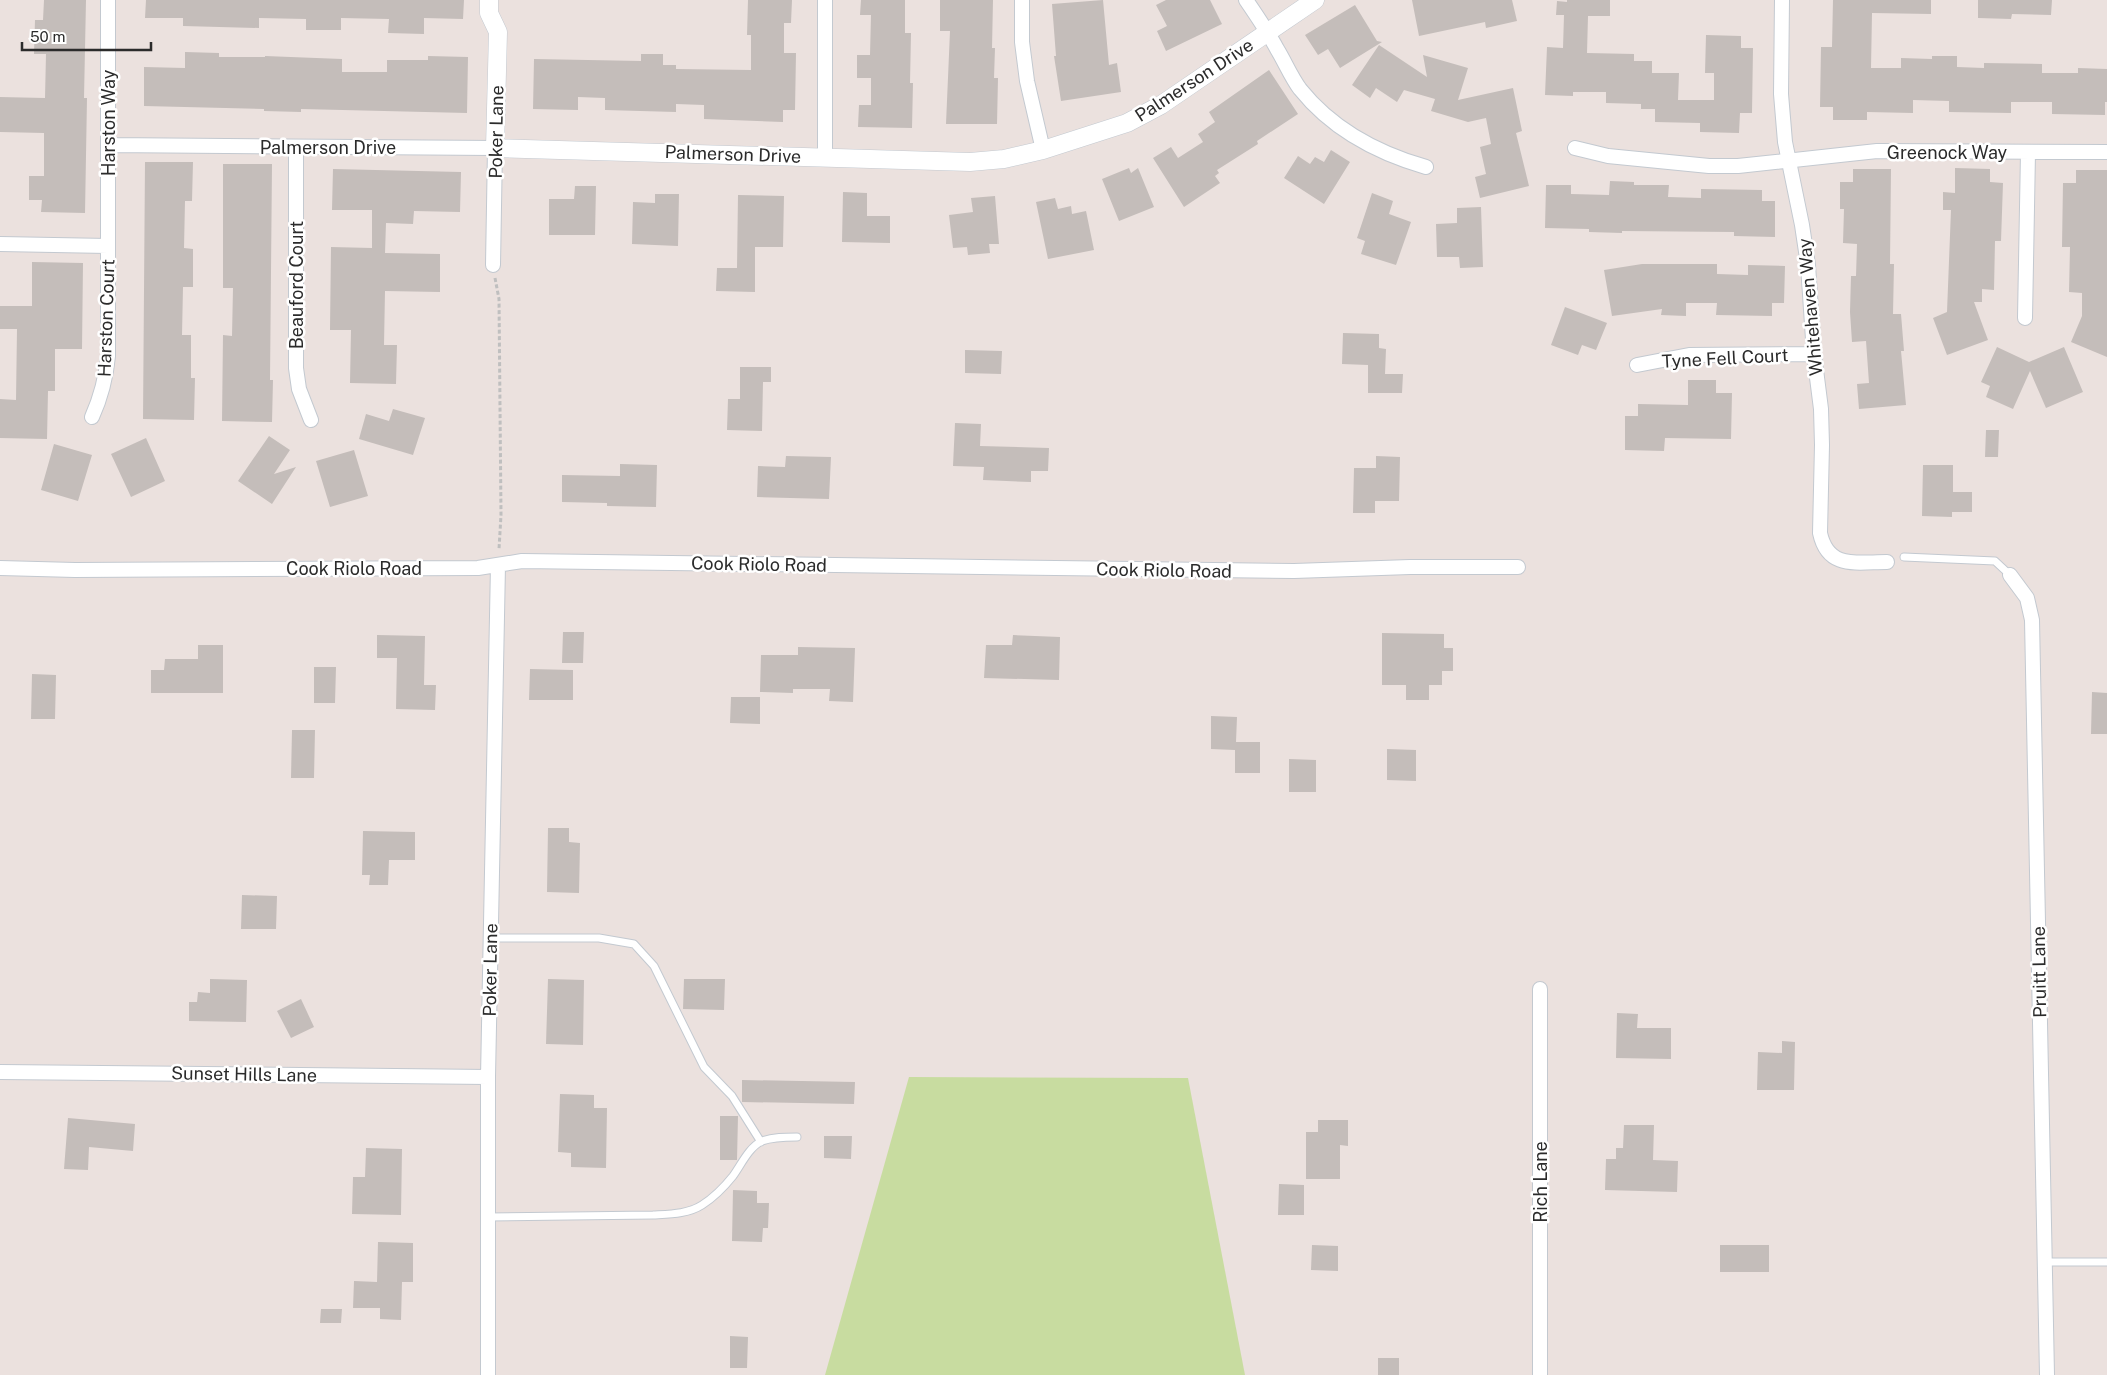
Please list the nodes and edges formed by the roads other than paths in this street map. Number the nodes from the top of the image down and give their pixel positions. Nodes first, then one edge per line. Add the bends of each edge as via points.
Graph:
1 (108, 0) edge
2 (490, 0) edge
3 (825, 0) edge
4 (1022, 0) edge
5 (1246, 0) edge
6 (1315, 0) edge
7 (1782, 0) edge
8 (1268, 31) junction
9 (108, 145) junction
10 (296, 148) junction
11 (495, 148) junction
12 (1575, 148) dead end
13 (1043, 150) junction
14 (2028, 152) junction
15 (2107, 152) edge
16 (825, 156) junction
17 (1788, 161) junction
18 (1426, 167) dead end
19 (0, 244) edge
20 (108, 246) junction
21 (493, 266) road end
22 (2025, 318) dead end
23 (1814, 354) junction
24 (1637, 365) dead end
25 (92, 417) dead end
26 (311, 420) dead end
27 (1904, 557) dead end
28 (1887, 562) dead end
29 (498, 565) junction
30 (1518, 567) dead end
31 (0, 568) edge
32 (2010, 575) joint
33 (491, 938) junction
34 (1540, 989) dead end
35 (0, 1072) edge
36 (488, 1077) junction
37 (796, 1137) dead end
38 (761, 1142) junction
39 (488, 1217) junction
40 (2045, 1262) junction
41 (2107, 1262) edge
42 (488, 1375) edge
43 (1540, 1375) edge
44 (2047, 1375) edge

1 - 9 street, Harston Way
2 - 11 street, Poker Lane via 490,13 498,32
3 - 16 street
4 - 13 street via 1022,42 1027,80
5 - 8 street
6 - 8 street, Palmerson Drive
7 - 17 street, Whitehaven Way via 1781,94
8 - 13 street, Palmerson Drive via 1161,105 1127,123
8 - 18 street via 1299,88 1321,111 1371,146
9 - 10 street, Palmerson Drive
9 - 20 street, Harston Way
10 - 11 street, Palmerson Drive
10 - 26 street, Beauford Court via 296,368 299,389
11 - 16 street, Palmerson Drive
11 - 21 street, Poker Lane
12 - 17 street, Greenock Way via 1608,156 1709,166
13 - 16 street, Palmerson Drive via 1004,159 970,162
14 - 15 street, Greenock Way
14 - 17 street, Greenock Way via 1877,151
14 - 22 street
17 - 23 street, Whitehaven Way via 1808,265
19 - 20 street
20 - 25 street, Harston Court via 106,376
23 - 24 street, Tyne Fell Court via 1689,355
23 - 28 street, Whitehaven Way via 1821,410 1822,544 1837,560
27 - 32 lane via 1995,561
29 - 30 street, Cook Riolo Road via 522,561 1294,571
29 - 31 street, Cook Riolo Road via 478,568
29 - 33 street, Poker Lane
32 - 40 street, Pruitt Lane via 2027,598 2032,620
33 - 36 street, Poker Lane
33 - 38 lane via 599,938 634,944 654,966 704,1067 732,1096
34 - 43 street, Rich Lane
35 - 36 street, Sunset Hills Lane
36 - 39 street, Poker Lane
37 - 38 lane
38 - 39 lane via 720,1191 702,1205 681,1213
39 - 42 street, Poker Lane
40 - 41 lane
40 - 44 street, Pruitt Lane

